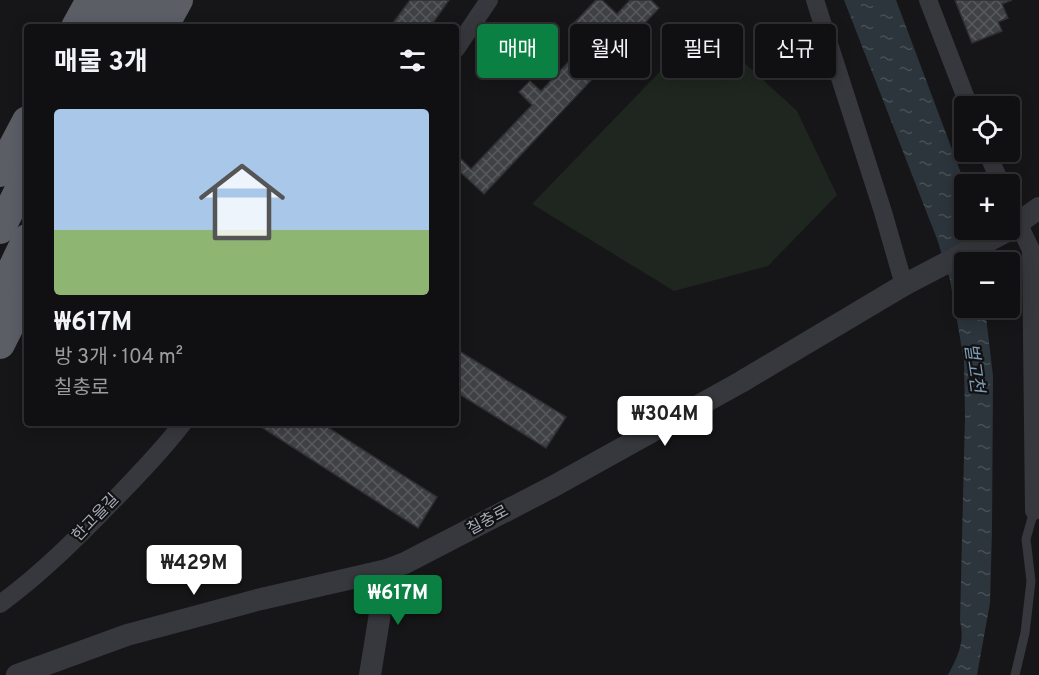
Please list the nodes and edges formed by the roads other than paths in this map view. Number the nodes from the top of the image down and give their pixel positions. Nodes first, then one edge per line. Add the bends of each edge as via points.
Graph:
1 (178, 0) edge
2 (489, 0) edge
3 (815, 0) edge
4 (928, 0) edge
5 (126, 15) edge
6 (88, 24) edge
7 (459, 45) edge
8 (965, 96) edge
9 (24, 127) edge
10 (0, 172) edge
11 (24, 181) edge
12 (1039, 208) edge
13 (1020, 218) edge
14 (0, 229) edge
15 (1020, 237) edge
16 (982, 240) edge
17 (24, 245) edge
18 (912, 281) junction
19 (0, 295) edge
20 (24, 296) edge
21 (0, 344) edge
22 (181, 426) edge
23 (1034, 511) joint
24 (387, 570) junction
25 (0, 604) edge
26 (17, 675) edge
27 (370, 675) edge
28 (1015, 675) edge

1 - 5 highway
2 - 7 street
3 - 18 street via 880,201
4 - 8 street
5 - 6 highway
9 - 10 highway
11 - 14 highway
12 - 13 street
15 - 23 street via 1031,250
16 - 18 street, 칠충로
17 - 19 highway
18 - 24 street, 칠충로 via 554,486
20 - 21 highway
22 - 25 street, 한고을길 via 165,448 75,541
23 - 28 lane via 1026,539 1030,591
24 - 26 street, 칠충로 via 127,635
24 - 27 street

